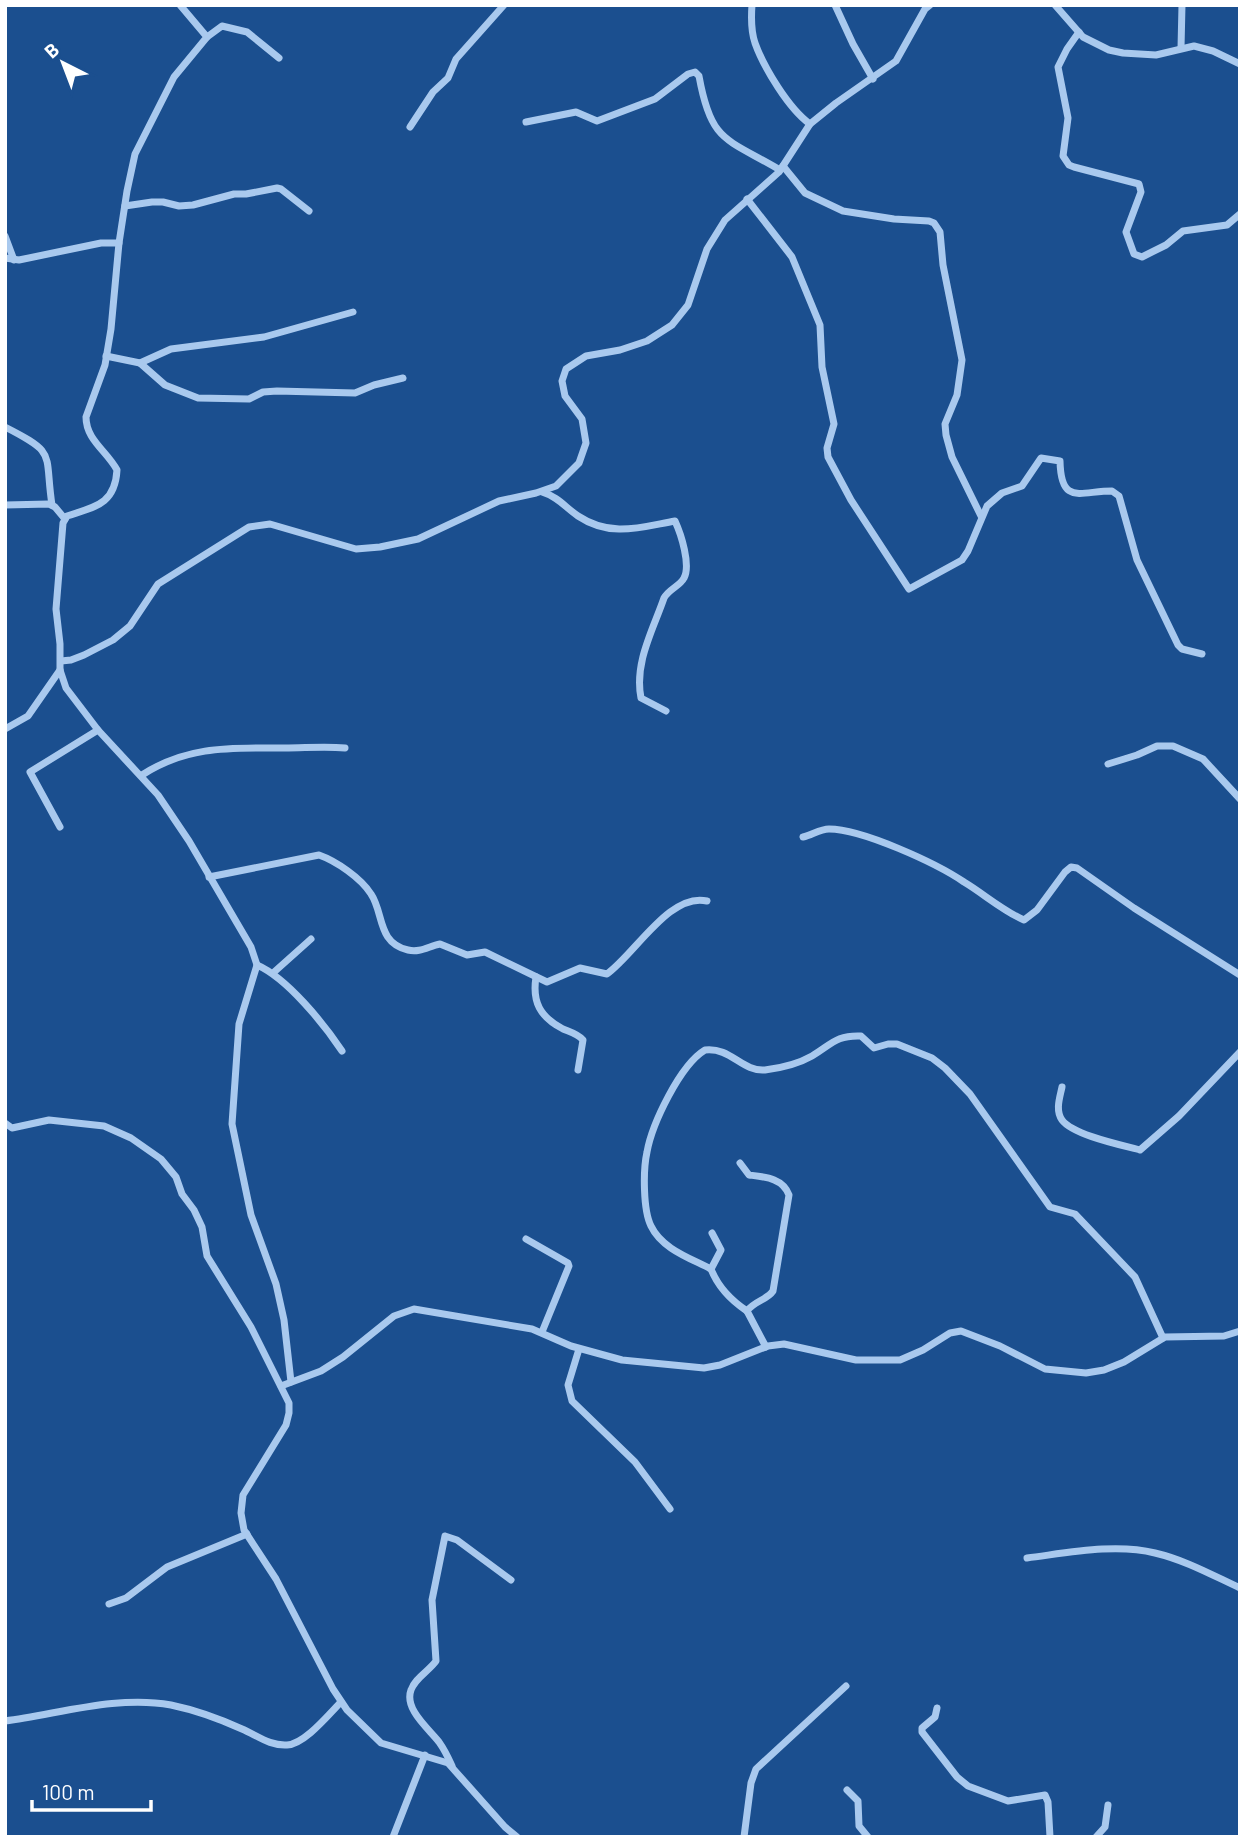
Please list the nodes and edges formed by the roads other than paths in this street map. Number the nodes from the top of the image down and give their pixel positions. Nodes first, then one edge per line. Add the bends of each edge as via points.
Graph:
1 (180, 5) edge
2 (504, 5) edge
3 (752, 5) edge
4 (835, 5) edge
5 (930, 5) edge
6 (1055, 5) edge
7 (1182, 5) edge
8 (1079, 32) junction
9 (207, 37) junction
10 (1181, 48) junction
11 (279, 58) dead end
12 (1240, 64) edge
13 (873, 79) junction
14 (526, 122) dead end
15 (810, 124) junction
16 (410, 127) dead end
17 (781, 168) junction
18 (747, 199) junction
19 (124, 206) junction
20 (309, 211) dead end
21 (1240, 214) edge
22 (5, 236) edge
23 (119, 243) junction
24 (5, 258) edge
25 (14, 260) junction
26 (353, 312) dead end
27 (106, 356) junction
28 (140, 363) junction
29 (403, 378) dead end
30 (5, 427) edge
31 (541, 492) junction
32 (5, 505) edge
33 (52, 505) junction
34 (981, 516) junction
35 (65, 519) junction
36 (1202, 654) dead end
37 (61, 661) junction
38 (60, 670) junction
39 (666, 711) dead end
40 (5, 729) edge
41 (98, 730) junction
42 (345, 748) dead end
43 (1108, 764) dead end
44 (142, 775) junction
45 (1240, 799) edge
46 (60, 827) dead end
47 (803, 836) dead end
48 (209, 877) junction
49 (708, 901) dead end
50 (311, 939) dead end
51 (257, 965) junction
52 (272, 974) junction
53 (1240, 975) edge
54 (536, 977) junction
55 (342, 1051) dead end
56 (1240, 1052) edge
57 (578, 1070) dead end
58 (1062, 1087) dead end
59 (5, 1123) edge
60 (740, 1163) dead end
61 (712, 1233) dead end
62 (526, 1239) dead end
63 (711, 1269) junction
64 (747, 1311) junction
65 (1240, 1331) edge
66 (542, 1332) junction
67 (1163, 1338) junction
68 (766, 1347) junction
69 (579, 1349) junction
70 (291, 1382) junction
71 (281, 1386) junction
72 (670, 1509) dead end
73 (247, 1534) junction
74 (1027, 1558) dead end
75 (511, 1580) dead end
76 (1240, 1588) edge
77 (109, 1604) dead end
78 (846, 1686) dead end
79 (341, 1702) junction
80 (937, 1708) dead end
81 (5, 1721) edge
82 (425, 1755) junction
83 (453, 1766) junction
84 (847, 1790) dead end
85 (1108, 1805) dead end
86 (393, 1837) edge
87 (517, 1837) edge
88 (744, 1837) edge
89 (868, 1837) edge
90 (1050, 1837) edge
91 (1096, 1837) edge

1 - 9 street
2 - 16 street via 456,59 448,78
3 - 15 street via 755,43 789,102
4 - 13 street
5 - 13 street via 896,61
6 - 8 street
7 - 10 street
8 - 10 street via 1091,43 1123,53 1156,55
8 - 21 street via 1058,67 1069,118 1063,156 1074,167 1139,184 1141,192 1126,232 1135,254 1142,257 1183,231 1227,225
9 - 11 street via 217,28 238,28
9 - 19 street via 174,77 142,139
10 - 12 street via 1203,48
13 - 15 street
14 - 17 street via 576,112 597,121 655,99 695,72 715,128 741,150
15 - 17 street
17 - 18 street
17 - 34 street via 805,193 843,211 929,221 940,232 962,360 946,435
18 - 31 street via 715,234 688,305 665,332 620,351 578,359 566,369 562,385 582,419 586,450 570,473
18 - 34 street via 792,257 820,325 834,424 828,457 909,589 962,560
19 - 20 street via 193,205 277,188
19 - 23 street
22 - 25 street
23 - 25 street
23 - 27 street
24 - 25 street
26 - 28 street via 264,337 171,349
27 - 28 street
27 - 35 street via 86,424 117,470 116,481 99,506
28 - 29 street via 164,385 198,398 249,399 277,391 355,393
30 - 33 street via 38,444 45,453
31 - 37 street via 499,501 418,539 370,548 347,547 270,524 249,527 158,584 130,626 113,640
31 - 39 street via 561,500 586,520 607,527 634,530 675,522 684,544 685,573 664,598 640,674 641,698
32 - 33 street
33 - 35 street
34 - 36 street via 995,497 1026,482 1041,458 1060,461 1064,488 1071,493 1116,493 1137,560 1178,645
35 - 37 street via 56,609
37 - 38 street
38 - 40 street via 28,716
38 - 41 street via 66,688
41 - 44 street
41 - 46 street via 30,772
42 - 44 street via 198,750
43 - 45 street via 1157,746 1173,746 1203,759
44 - 48 street
47 - 53 street via 827,829 868,837 951,874 1024,920 1065,872 1077,868
48 - 51 street
48 - 54 street via 319,855 371,893 384,931 404,949 440,944 467,955 485,951
49 - 54 street via 688,901 674,909 607,974 580,968 547,982
50 - 52 street
51 - 52 street
51 - 70 street via 239,1024 232,1124 251,1215 276,1284
52 - 55 street via 323,1023
54 - 57 street via 534,996 542,1015 583,1040
56 - 58 street via 1140,1150 1068,1125 1059,1108
59 - 71 street via 12,1128 49,1121 104,1126 162,1158 202,1227 207,1256
60 - 64 street via 750,1175 781,1183 789,1195 773,1291
61 - 63 street via 721,1250
62 - 66 street via 569,1266
63 - 64 street via 733,1302
63 - 67 street via 665,1244 648,1217 647,1150 680,1076 705,1050 721,1051 754,1069 766,1070 798,1062 841,1037 861,1036 874,1048 897,1044 945,1068 970,1094 1050,1207 1075,1214 1135,1277
64 - 68 street
65 - 67 street via 1224,1336
66 - 69 street
66 - 70 street via 414,1309 394,1316 339,1361
67 - 68 street via 1125,1362 1086,1373 1045,1368 961,1331 908,1359 886,1362 792,1344
68 - 69 street via 705,1368 622,1360
69 - 72 street via 568,1385 572,1401 637,1464
70 - 71 street
71 - 73 street via 289,1403 288,1419 243,1495 241,1513
73 - 77 street via 167,1567 126,1598
73 - 79 street
74 - 76 street via 1108,1550 1149,1552 1188,1563
75 - 83 street via 445,1536 432,1600 437,1657 412,1686 410,1699 414,1712
78 - 88 street via 756,1769
79 - 81 street via 307,1735 286,1745 272,1744 173,1705 148,1702
79 - 82 street via 374,1738
80 - 90 street via 922,1732 957,1777 1008,1801 1045,1795
82 - 83 street
82 - 86 street
83 - 87 street
84 - 89 street via 859,1801 859,1826
85 - 91 street via 1105,1827

